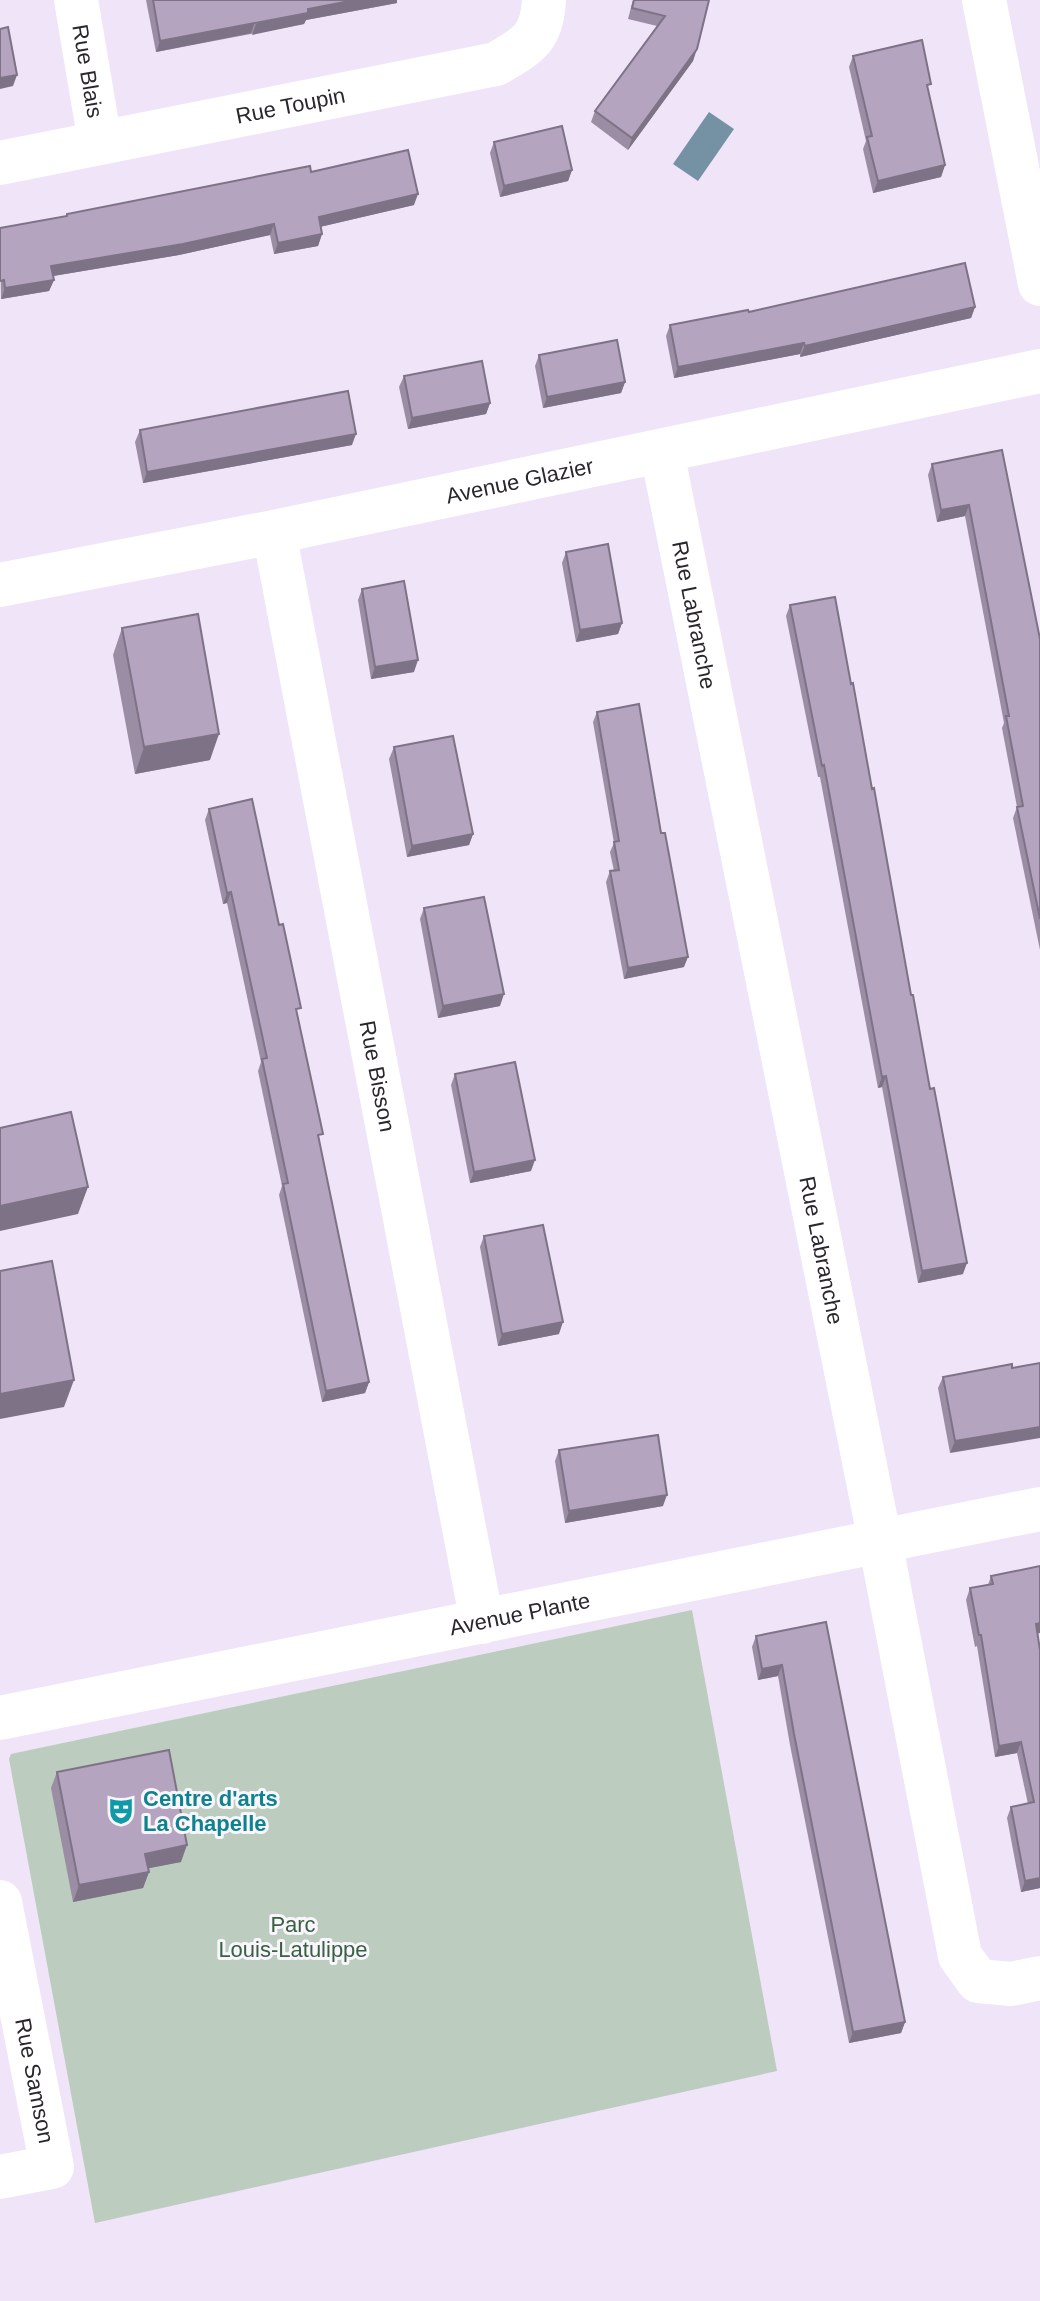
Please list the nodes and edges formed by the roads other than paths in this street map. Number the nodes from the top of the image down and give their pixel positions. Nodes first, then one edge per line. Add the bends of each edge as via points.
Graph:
1 (76, 0) edge
2 (544, 0) edge
3 (984, 0) edge
4 (100, 142) junction
5 (0, 163) edge
6 (1040, 284) edge
7 (1040, 371) edge
8 (662, 452) junction
9 (274, 532) junction
10 (0, 585) edge
11 (1040, 1509) edge
12 (880, 1541) junction
13 (482, 1622) junction
14 (0, 1718) edge
15 (0, 1902) edge
16 (1040, 1978) edge
17 (0, 2177) edge

1 - 4 street, Rue Blais
2 - 4 street, Rue Toupin via 529,45 496,64
3 - 6 street
4 - 5 street, Rue Toupin
7 - 8 street, Avenue Glazier
8 - 9 street, Avenue Glazier
8 - 12 street, Rue Labranche
9 - 10 street, Avenue Glazier
9 - 13 street, Rue Bisson
11 - 12 street, Avenue Plante
12 - 13 street, Avenue Plante
12 - 16 street, Rue Labranche via 960,1956 978,1981 1011,1984
13 - 14 street, Avenue Plante
15 - 17 street, Rue Samson via 52,2167

